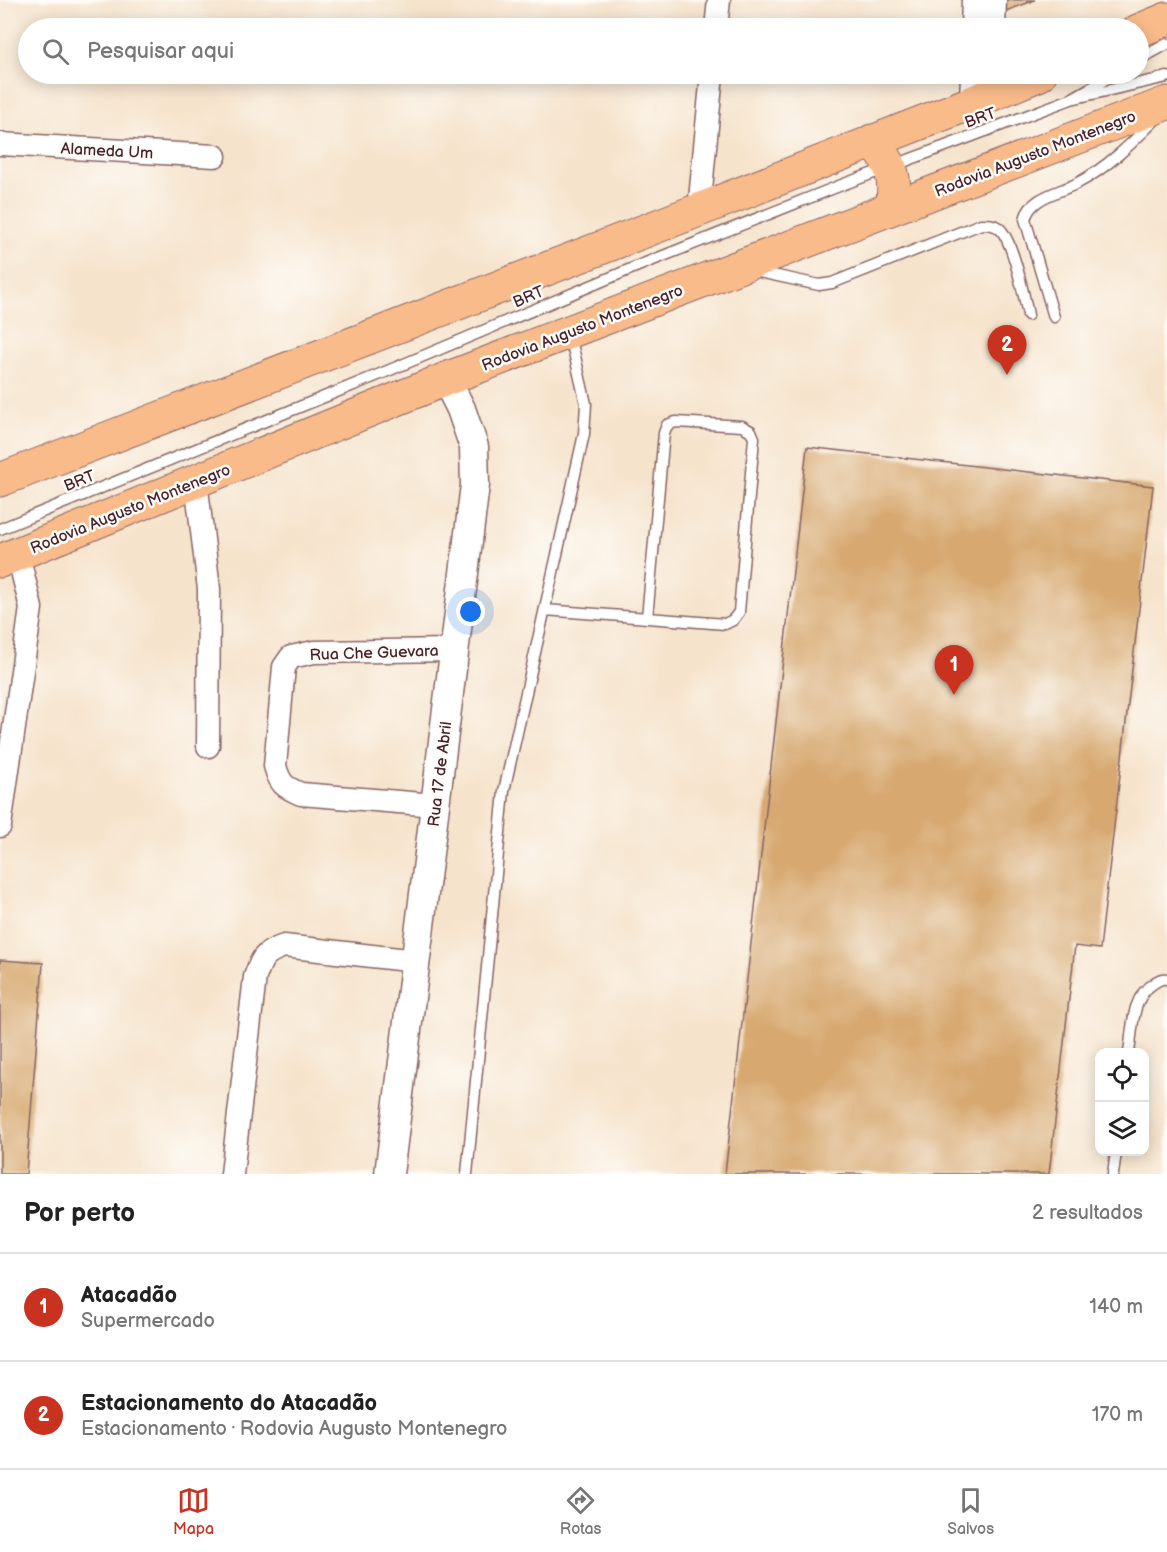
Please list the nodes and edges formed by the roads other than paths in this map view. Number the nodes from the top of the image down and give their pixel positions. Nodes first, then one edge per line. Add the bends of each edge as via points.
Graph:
1 (718, 0) edge
2 (973, 0) edge
3 (995, 0) edge
4 (717, 18) edge
5 (972, 18) edge
6 (994, 18) edge
7 (1167, 19) edge
8 (1149, 26) edge
9 (1167, 44) edge
10 (1149, 54) edge
11 (1167, 77) edge
12 (1149, 81) edge
13 (711, 84) edge
14 (1097, 84) edge
15 (1136, 84) edge
16 (983, 86) edge
17 (1071, 99) junction
18 (1167, 103) edge
19 (1167, 107) edge
20 (0, 144) edge
21 (882, 154) junction
22 (215, 156) dead end
23 (892, 207) junction
24 (699, 210) junction
25 (739, 268) junction
26 (1028, 315) dead end
27 (1054, 317) dead end
28 (569, 332) junction
29 (446, 379) junction
30 (0, 480) edge
31 (196, 481) junction
32 (6, 548) edge
33 (545, 610) junction
34 (647, 618) junction
35 (455, 650) junction
36 (208, 746) dead end
37 (435, 805) junction
38 (0, 826) edge
39 (416, 961) junction
40 (1167, 979) edge
41 (1130, 1048) edge
42 (1115, 1156) edge
43 (232, 1174) edge
44 (389, 1174) edge
45 (467, 1174) edge
46 (1113, 1174) edge

1 - 4 street
2 - 5 street
3 - 6 street
7 - 8 main road
9 - 10 lane
11 - 12 lane, BRT
13 - 24 street
14 - 17 lane, BRT
15 - 17 lane, BRT
16 - 21 main road
17 - 21 lane, BRT
18 - 23 main road, Rodovia Augusto Montenegro
19 - 27 lane via 1118,157 1078,182 1034,202 1028,209 1025,219
20 - 22 street, Alameda Um
21 - 23 main road via 895,183
21 - 24 main road
21 - 32 lane, BRT via 638,266 378,375
23 - 25 main road, Rodovia Augusto Montenegro
24 - 30 main road
25 - 26 lane via 819,285 832,283 981,224 992,224 1007,239
25 - 28 main road, Rodovia Augusto Montenegro
28 - 29 main road, Rodovia Augusto Montenegro
28 - 33 lane via 586,404 584,434
29 - 31 main road, Rodovia Augusto Montenegro
29 - 35 street, Rua 17 de Abril via 474,447 475,476
31 - 32 main road, Rodovia Augusto Montenegro
31 - 36 street via 209,589
32 - 38 street via 31,608
33 - 34 lane
33 - 45 lane via 504,791
34 - 34 lane via 725,624 739,612 754,438 742,426 676,422 667,425
35 - 37 street, Rua 17 de Abril
35 - 37 street, Rua Che Guevara via 314,652 291,657 284,667 275,766 278,779 287,788 302,794
37 - 39 street, Rua 17 de Abril
39 - 43 street via 284,946 268,952 255,977
39 - 44 street, Rua 17 de Abril
40 - 41 lane via 1161,978 1144,989 1136,1006
42 - 46 lane

